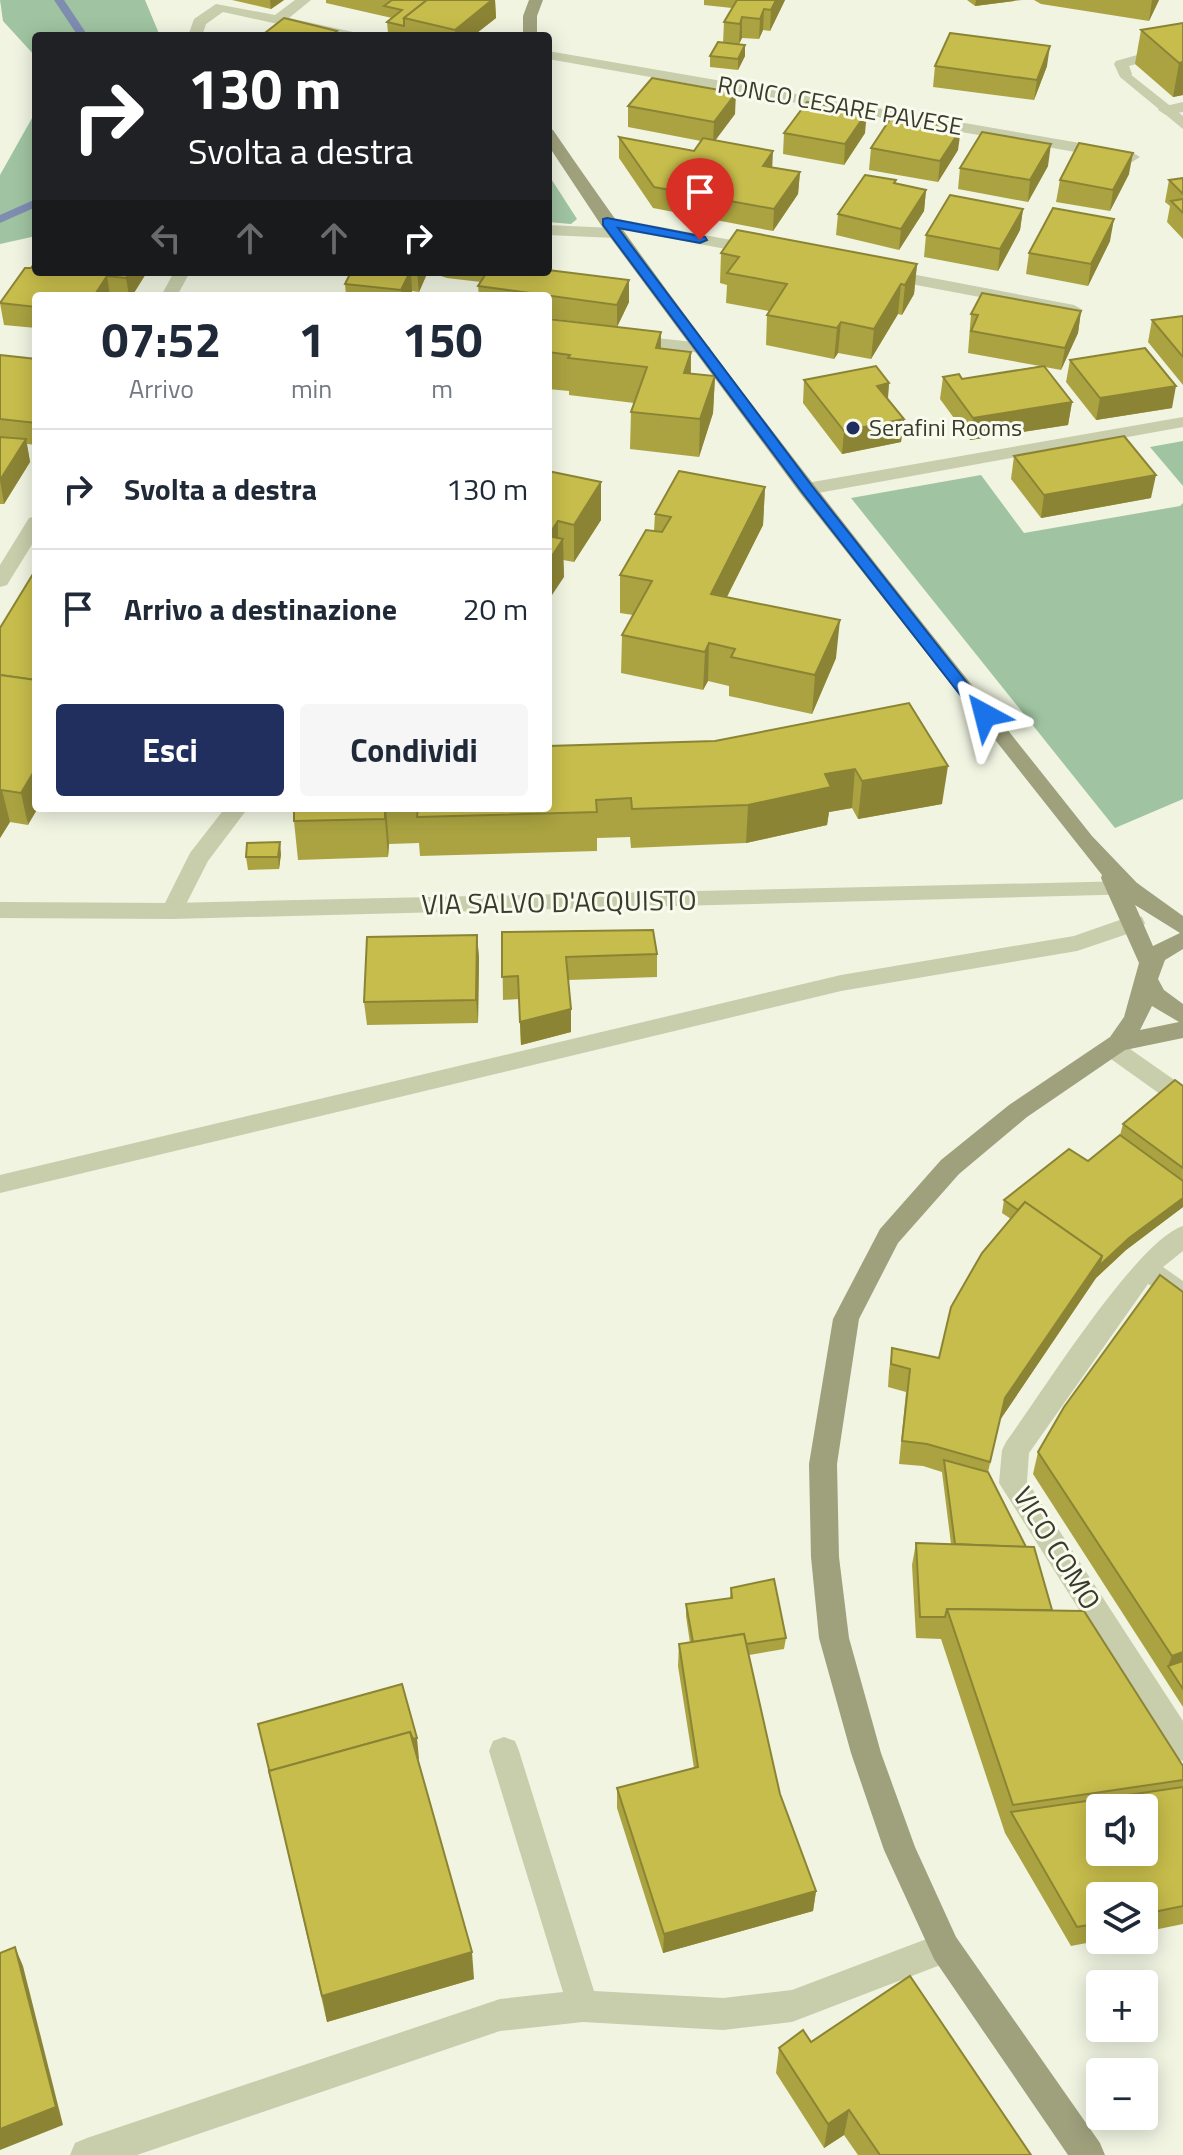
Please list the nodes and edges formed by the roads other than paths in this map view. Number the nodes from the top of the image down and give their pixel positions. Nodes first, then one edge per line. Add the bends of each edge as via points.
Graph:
1 (304, 0) edge
2 (536, 0) edge
3 (278, 19) junction
4 (196, 32) edge
5 (335, 32) edge
6 (530, 32) edge
7 (1183, 46) edge
8 (552, 56) edge
9 (1183, 107) edge
10 (1166, 110) junction
11 (1183, 124) edge
12 (552, 139) edge
13 (1132, 157) edge
14 (611, 228) junction
15 (552, 230) edge
16 (778, 254) edge
17 (871, 272) edge
18 (1074, 310) edge
19 (610, 338) edge
20 (702, 348) junction
21 (1183, 422) edge
22 (807, 489) junction
23 (32, 529) edge
24 (0, 581) edge
25 (234, 812) edge
26 (1118, 882) junction
27 (0, 910) edge
28 (172, 911) junction
29 (1134, 923) junction
30 (1183, 926) edge
31 (1183, 940) edge
32 (1148, 970) junction
33 (1183, 1015) edge
34 (1183, 1030) edge
35 (1115, 1046) junction
36 (1183, 1098) edge
37 (0, 1184) edge
38 (1183, 1236) edge
39 (1145, 1268) junction
40 (1183, 1295) edge
41 (1183, 1747) edge
42 (504, 1751) dead end
43 (945, 1948) junction
44 (583, 2006) junction
45 (87, 2155) edge
46 (1088, 2155) edge

1 - 3 street
2 - 6 street
3 - 4 street via 221,7 199,22
3 - 5 street
7 - 10 street via 1121,64 1125,74
8 - 13 street, RONCO CESARE PAVESE
9 - 10 street
10 - 11 street
12 - 14 street
14 - 15 street
14 - 16 street
14 - 20 street
17 - 18 street
19 - 20 street
20 - 22 street
21 - 22 street
22 - 26 street
23 - 24 street
25 - 28 street via 198,858
26 - 28 street, VIA SALVO D'ACQUISTO
26 - 29 street
26 - 30 street
27 - 28 street, VIA SALVO D'ACQUISTO
29 - 32 street
29 - 37 street via 1077,943 841,983
31 - 32 street via 1163,948
32 - 33 street via 1155,996
32 - 35 street via 1137,1015
34 - 35 street
35 - 36 street
35 - 43 street via 1018,1111 950,1167 889,1236 846,1319 823,1464 834,1638 900,1850
38 - 39 street, VICO COMO
39 - 40 street
39 - 41 street, VICO COMO via 1016,1450 1013,1483
42 - 44 street
43 - 44 street via 792,2006 723,2014
43 - 46 street
44 - 45 street via 500,2015

